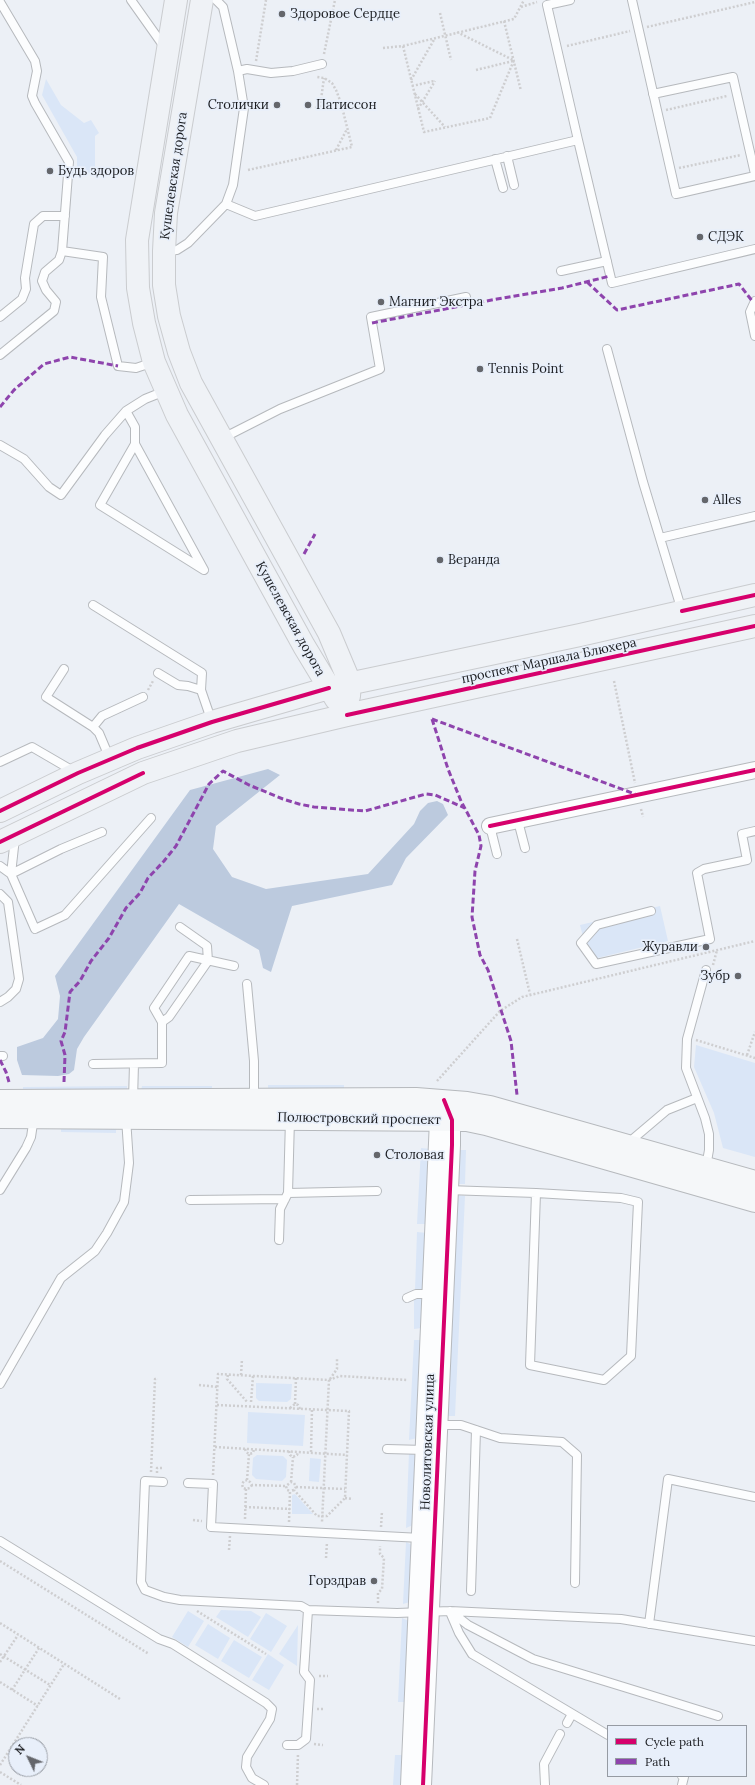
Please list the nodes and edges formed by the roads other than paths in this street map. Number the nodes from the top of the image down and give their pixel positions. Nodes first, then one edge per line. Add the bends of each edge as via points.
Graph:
1 (130, 0) edge
2 (176, 0) edge
3 (202, 0) edge
4 (216, 0) edge
5 (570, 0) edge
6 (632, 0) edge
7 (0, 2) edge
8 (3, 13) edge
9 (168, 52) junction
10 (322, 64) road end
11 (238, 71) junction
12 (653, 94) junction
13 (578, 140) junction
14 (507, 156) junction
15 (495, 159) junction
16 (755, 175) edge
17 (514, 185) dead end
18 (503, 188) dead end
19 (226, 204) junction
20 (65, 216) junction
21 (755, 248) edge
22 (62, 251) junction
23 (164, 251) junction
24 (607, 260) junction
25 (561, 271) dead end
26 (466, 297) dead end
27 (755, 301) edge
28 (0, 317) edge
29 (755, 336) edge
30 (607, 349) dead end
31 (0, 355) edge
32 (154, 362) junction
33 (165, 391) junction
34 (126, 411) junction
35 (221, 439) junction
36 (136, 444) junction
37 (0, 445) edge
38 (755, 516) edge
39 (660, 538) junction
40 (755, 595) edge
41 (93, 605) dead end
42 (682, 611) junction
43 (755, 626) edge
44 (64, 669) dead end
45 (158, 673) road end
46 (350, 683) junction
47 (329, 688) junction
48 (201, 690) junction
49 (143, 697) road end
50 (347, 715) junction
51 (212, 722) junction
52 (93, 727) junction
53 (110, 760) junction
54 (0, 762) edge
55 (755, 770) edge
56 (78, 773) junction
57 (0, 810) edge
58 (152, 818) dead end
59 (518, 821) junction
60 (490, 826) joint
61 (755, 831) edge
62 (102, 832) dead end
63 (8, 838) edge
64 (525, 848) dead end
65 (498, 854) dead end
66 (0, 866) edge
67 (11, 874) junction
68 (0, 894) edge
69 (651, 911) dead end
70 (180, 927) dead end
71 (208, 961) junction
72 (234, 966) dead end
73 (709, 971) road end
74 (247, 984) dead end
75 (0, 1002) edge
76 (162, 1022) junction
77 (93, 1064) dead end
78 (134, 1064) junction
79 (696, 1098) junction
80 (0, 1100) edge
81 (443, 1105) junction
82 (34, 1109) junction
83 (130, 1109) junction
84 (254, 1109) junction
85 (291, 1109) junction
86 (0, 1117) edge
87 (626, 1155) junction
88 (703, 1177) junction
89 (755, 1182) edge
90 (443, 1189) junction
91 (0, 1190) edge
92 (377, 1191) dead end
93 (536, 1193) junction
94 (287, 1196) junction
95 (190, 1200) dead end
96 (755, 1201) edge
97 (279, 1240) dead end
98 (438, 1294) junction
99 (407, 1298) dead end
100 (0, 1384) edge
101 (432, 1424) junction
102 (476, 1430) junction
103 (387, 1449) dead end
104 (431, 1450) junction
105 (163, 1482) dead end
106 (188, 1483) dead end
107 (755, 1497) edge
108 (427, 1538) junction
109 (0, 1541) edge
110 (575, 1583) dead end
111 (472, 1591) dead end
112 (308, 1610) junction
113 (450, 1611) junction
114 (424, 1612) junction
115 (649, 1624) junction
116 (755, 1641) edge
117 (572, 1714) junction
118 (718, 1716) dead end
119 (567, 1723) dead end
120 (607, 1733) edge
121 (560, 1734) dead end
122 (287, 1745) dead end
123 (264, 1785) edge
124 (409, 1785) edge
125 (423, 1785) edge
126 (545, 1785) edge

1 - 9 lane
2 - 9 main road, Кушелевская дорога
3 - 23 main road, Кушелевская дорога via 167,206
4 - 11 lane via 223,7
5 - 13 lane via 547,5
6 - 12 lane
7 - 8 lane
8 - 20 lane via 35,61 32,96 69,162
9 - 32 main road, Кушелевская дорога via 137,240 138,288
10 - 11 lane via 293,72
11 - 19 lane via 244,108 233,185
12 - 16 lane via 733,77
12 - 16 lane via 676,194
13 - 14 lane
13 - 24 lane
14 - 15 lane
14 - 17 lane
15 - 18 lane
15 - 19 lane via 255,216
19 - 23 lane via 188,243 177,250
20 - 22 lane
20 - 28 lane via 43,216 34,224 25,278 26,289 22,299
21 - 24 lane via 612,283
22 - 31 lane via 59,260 45,272 42,282 56,302 54,311
22 - 32 lane via 103,256 101,297 118,366 136,368
23 - 35 main road, Кушелевская дорога via 164,285 179,352 191,383
24 - 25 lane
26 - 35 lane via 371,317 380,369 280,409
27 - 29 lane via 750,312
30 - 39 lane
32 - 33 main road, Кушелевская дорога
33 - 34 lane via 145,399
33 - 47 main road, Кушелевская дорога
34 - 36 lane via 135,427
34 - 37 lane via 61,495 45,483 24,459
35 - 46 main road, Кушелевская дорога via 329,633
36 - 36 lane via 100,505 204,570 147,465
38 - 39 lane
39 - 42 lane
40 - 42 main road, проспект Маршала Блюхера
41 - 48 lane via 202,673
42 - 46 main road, проспект Маршала Блюхера
43 - 50 main road, проспект Маршала Блюхера
44 - 52 lane via 46,697
45 - 48 lane via 178,685
46 - 47 main road, проспект Маршала Блюхера
46 - 50 main road, Кушелевская дорога
47 - 50 main road, Кушелевская дорога
47 - 51 main road, проспект Маршала Блюхера
48 - 51 lane
49 - 52 lane via 102,716
50 - 63 main road, проспект Маршала Блюхера via 237,741 143,774
51 - 53 main road, проспект Маршала Блюхера
52 - 53 lane via 99,733
53 - 56 main road, проспект Маршала Блюхера
54 - 56 lane via 32,747
55 - 59 street
56 - 57 main road, проспект Маршала Блюхера
58 - 67 lane via 65,915 35,929
59 - 60 street
59 - 64 lane
60 - 65 lane
61 - 69 lane via 742,834 747,860 704,869 697,873 701,915 710,939 596,964 581,943 597,925
62 - 67 lane
63 - 67 lane
66 - 67 lane
68 - 75 lane via 8,902 19,979 16,989
70 - 71 lane via 207,946
71 - 72 lane
71 - 76 lane
71 - 76 lane via 189,956 154,1008
73 - 79 lane via 687,1039 686,1068
74 - 84 lane via 254,1061
76 - 78 lane via 162,1064
77 - 78 lane
78 - 83 lane
79 - 87 lane via 667,1110 634,1138
79 - 88 lane via 709,1134 709,1150
80 - 82 main road, Полюстровский проспект
81 - 85 main road, Полюстровский проспект
81 - 87 main road, Полюстровский проспект via 486,1124
81 - 90 street, Новолитовская улица
82 - 83 main road, Полюстровский проспект
82 - 86 main road, Полюстровский проспект
82 - 91 lane via 28,1142
83 - 84 main road, Полюстровский проспект
83 - 100 lane via 129,1163 124,1202 95,1251 61,1278
84 - 85 main road, Полюстровский проспект
85 - 94 lane
87 - 88 main road, Полюстровский проспект
88 - 89 main road, Полюстровский проспект
88 - 96 main road, Полюстровский проспект
90 - 93 lane
90 - 98 street, Новолитовская улица
92 - 94 lane
93 - 93 lane via 621,1198 638,1202 631,1356 604,1380 530,1365
94 - 95 lane
94 - 97 lane via 280,1209
98 - 99 lane via 416,1294
98 - 101 street, Новолитовская улица
101 - 102 lane via 461,1425
101 - 104 street, Новолитовская улица
102 - 110 lane via 500,1438 562,1442 577,1455
102 - 111 lane
103 - 104 lane
104 - 108 street, Новолитовская улица
105 - 112 lane via 145,1481 140,1582 145,1590 180,1600 301,1606
106 - 108 lane via 213,1484 211,1527
107 - 115 lane via 668,1479
108 - 114 street, Новолитовская улица
109 - 123 lane via 159,1639 173,1644 266,1703 272,1710 270,1719 247,1757 246,1767 252,1778
112 - 114 lane
112 - 122 lane via 304,1672 310,1680 306,1739 298,1745
113 - 114 lane
113 - 115 lane via 621,1619
113 - 117 lane via 459,1633 472,1654
113 - 118 lane via 468,1625 533,1659
114 - 124 street, Новолитовская улица
114 - 125 street, Новолитовская улица
115 - 116 lane
117 - 119 lane
117 - 120 lane
121 - 126 lane via 544,1764

